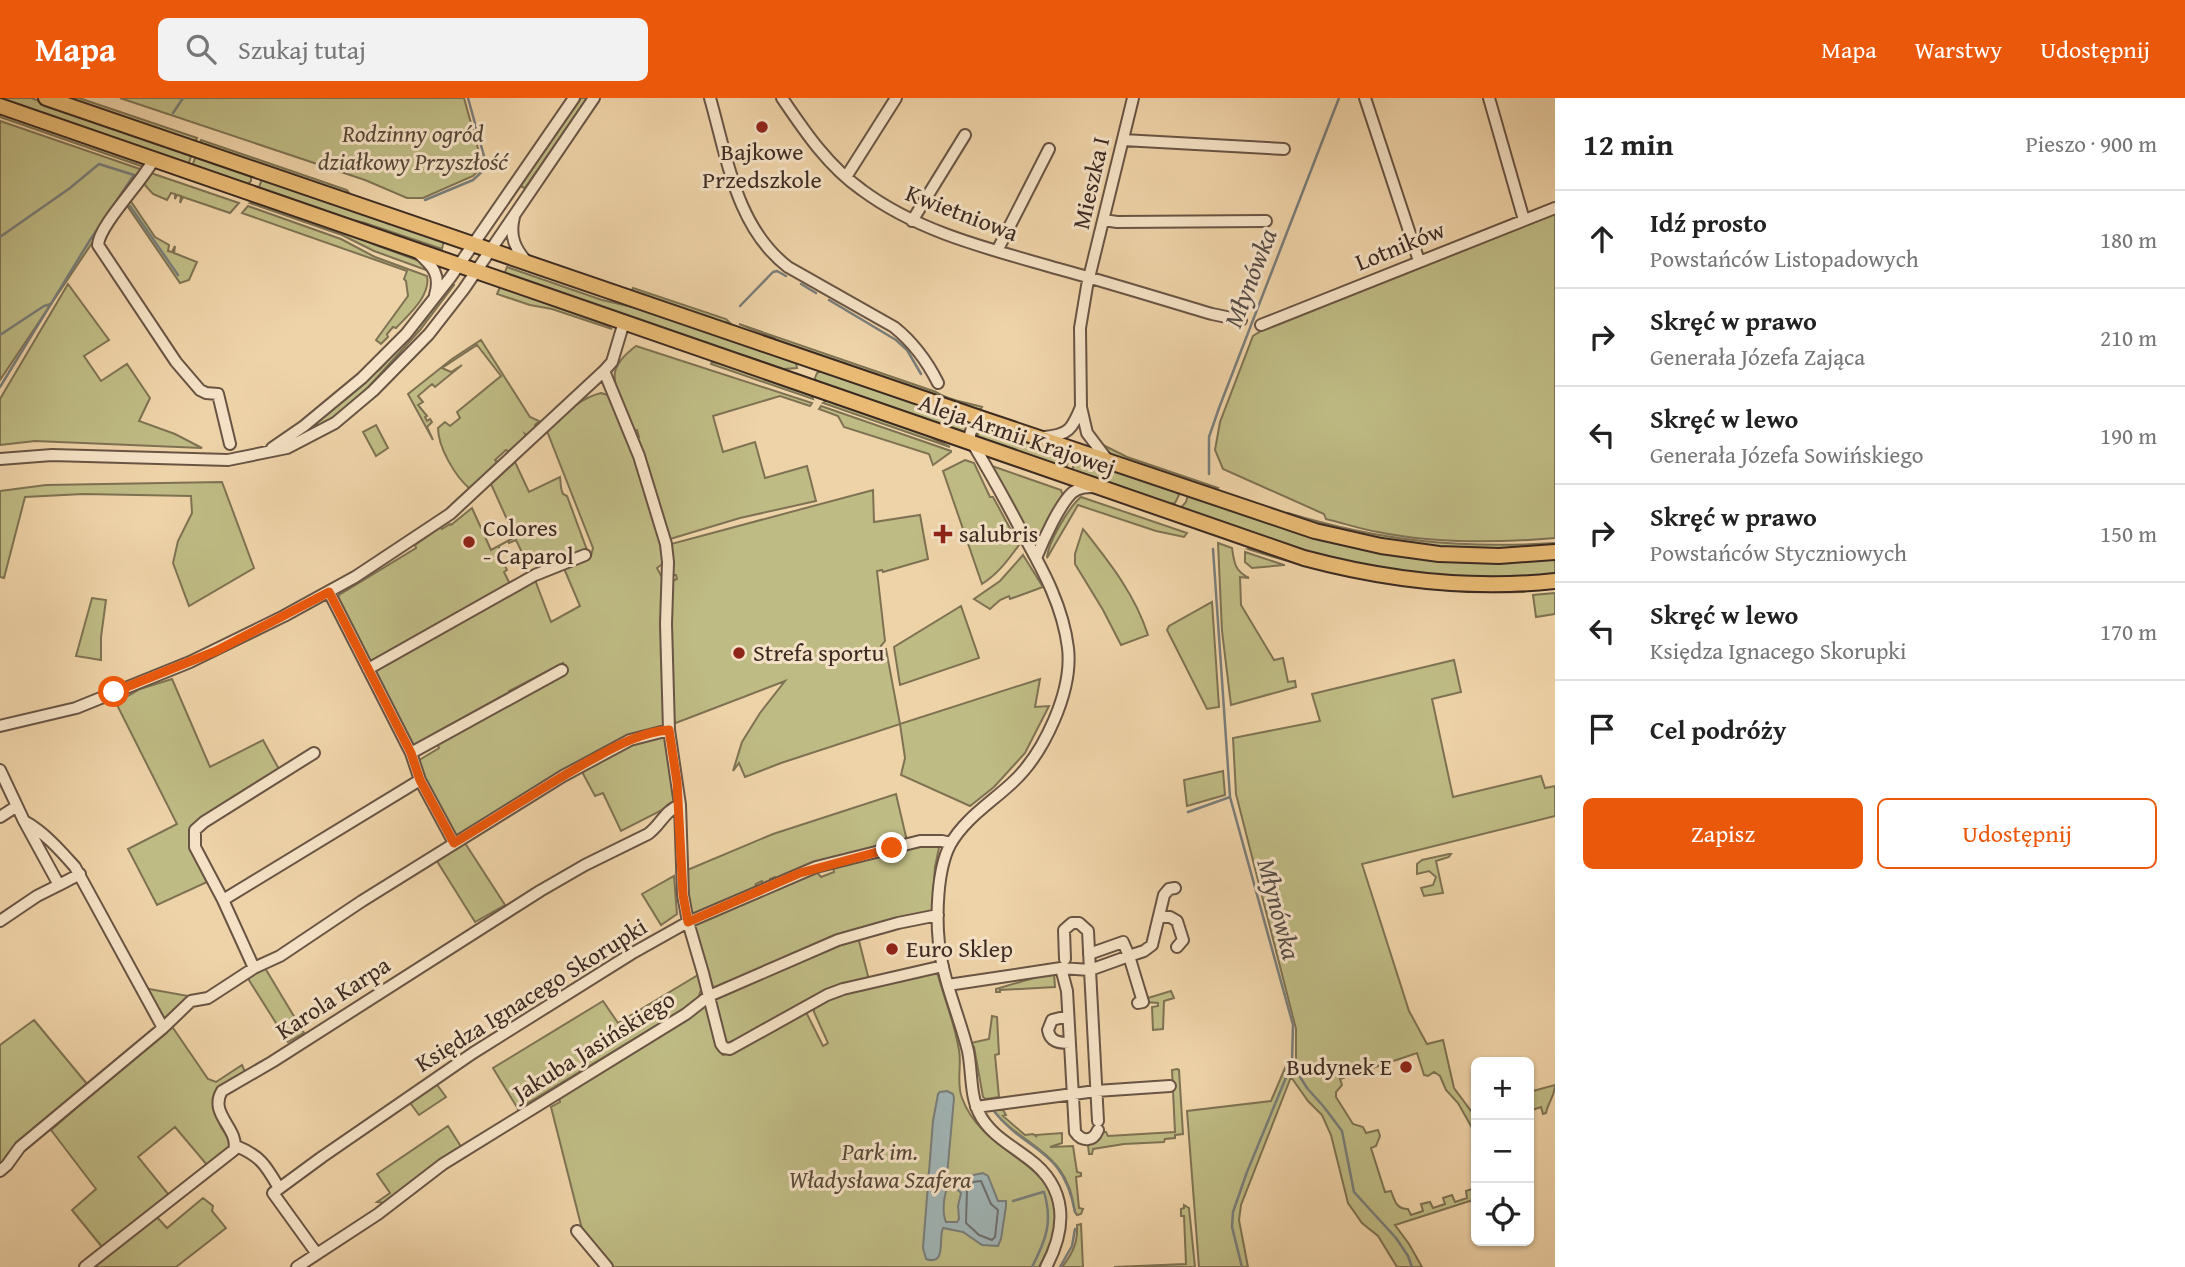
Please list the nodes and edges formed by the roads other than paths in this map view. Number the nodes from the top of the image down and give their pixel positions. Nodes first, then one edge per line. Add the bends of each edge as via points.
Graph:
1 (46, 98) edge
2 (574, 98) edge
3 (594, 98) edge
4 (710, 98) edge
5 (782, 98) edge
6 (896, 98) edge
7 (1133, 98) edge
8 (1365, 98) edge
9 (1489, 98) edge
10 (0, 106) edge
11 (965, 135) dead end
12 (1122, 140) junction
13 (1049, 149) dead end
14 (1284, 149) dead end
15 (154, 159) junction
16 (254, 170) junction
17 (846, 177) junction
18 (519, 179) junction
19 (530, 190) junction
20 (248, 192) junction
21 (518, 208) junction
22 (1555, 208) edge
23 (1104, 220) junction
24 (1524, 220) junction
25 (912, 221) junction
26 (1266, 221) dead end
27 (472, 245) junction
28 (410, 247) junction
29 (489, 251) junction
30 (997, 251) junction
31 (1419, 261) junction
32 (459, 264) junction
33 (529, 264) junction
34 (477, 270) junction
35 (1089, 278) junction
36 (434, 299) junction
37 (1241, 320) dead end
38 (624, 322) junction
39 (1261, 324) dead end
40 (809, 360) junction
41 (604, 372) junction
42 (938, 383) dead end
43 (801, 384) junction
44 (1081, 407) junction
45 (992, 422) junction
46 (1039, 438) junction
47 (230, 443) dead end
48 (973, 444) junction
49 (265, 453) junction
50 (0, 458) edge
51 (1109, 461) junction
52 (1177, 485) junction
53 (1097, 488) junction
54 (1167, 511) junction
55 (1555, 552) edge
56 (585, 555) dead end
57 (1036, 558) junction
58 (1555, 581) edge
59 (329, 592) junction
60 (368, 669) junction
61 (562, 670) dead end
62 (0, 726) edge
63 (669, 730) junction
64 (314, 753) dead end
65 (411, 753) junction
66 (0, 770) edge
67 (420, 780) junction
68 (680, 805) junction
69 (17, 806) junction
70 (0, 817) edge
71 (24, 821) junction
72 (454, 843) junction
73 (951, 843) junction
74 (80, 874) junction
75 (59, 886) junction
76 (1174, 888) dead end
77 (223, 900) junction
78 (938, 915) junction
79 (1159, 916) junction
80 (0, 921) edge
81 (688, 922) junction
82 (1136, 938) dead end
83 (1124, 942) junction
84 (1177, 947) dead end
85 (1089, 954) junction
86 (1129, 956) junction
87 (1063, 963) junction
88 (943, 966) junction
89 (254, 968) junction
90 (1090, 970) junction
91 (948, 985) junction
92 (709, 996) junction
93 (1139, 1003) dead end
94 (1068, 1017) junction
95 (163, 1028) junction
96 (1070, 1043) junction
97 (1170, 1086) dead end
98 (1096, 1090) junction
99 (1072, 1093) junction
100 (976, 1107) junction
101 (236, 1146) junction
102 (0, 1171) edge
103 (276, 1191) junction
104 (577, 1231) dead end
105 (317, 1254) junction
106 (85, 1267) edge
107 (298, 1267) edge
108 (607, 1267) edge
109 (1046, 1267) edge

1 - 16 main road, Aleja Armii Krajowej
2 - 18 street
3 - 19 street
4 - 42 street via 731,179 761,239 788,267 906,336
5 - 17 street, Kwietniowa via 819,150
6 - 17 street
7 - 12 street, Mieszka I
8 - 31 street
9 - 24 street
10 - 15 main road, Aleja Armii Krajowej
11 - 25 street
12 - 14 street
12 - 23 street, Mieszka I
13 - 30 street
15 - 20 main road, Aleja Armii Krajowej
15 - 47 street via 113,216 98,246 176,362 200,390 218,394
16 - 20 main road via 258,183
16 - 27 main road, Aleja Armii Krajowej
17 - 25 street, Kwietniowa
18 - 19 street via 519,191
18 - 27 street
19 - 21 street
20 - 28 main road, Aleja Armii Krajowej
21 - 29 street
21 - 33 street via 513,239
22 - 24 street, Lotników
23 - 26 street
23 - 35 street, Mieszka I
24 - 31 street, Lotników
25 - 30 street, Kwietniowa
27 - 29 main road, Aleja Armii Krajowej
27 - 32 street
28 - 32 main road, Aleja Armii Krajowej
28 - 36 street via 436,272
29 - 33 main road, Aleja Armii Krajowej
29 - 34 street
30 - 35 street, Kwietniowa
31 - 39 street, Lotników
32 - 34 main road, Aleja Armii Krajowej
32 - 36 street
33 - 40 main road, Aleja Armii Krajowej
34 - 38 main road, Aleja Armii Krajowej
34 - 49 street via 429,334 349,414 299,444
35 - 37 street
35 - 44 street, Mieszka I via 1080,328
36 - 49 street via 378,363
38 - 41 street via 612,362
38 - 43 main road, Aleja Armii Krajowej
40 - 43 main road
40 - 45 main road, Aleja Armii Krajowej
41 - 59 street via 442,520
41 - 63 street via 639,456 666,544
43 - 48 main road, Aleja Armii Krajowej
44 - 46 street via 1067,432
44 - 51 street, Mieszka I via 1087,433
45 - 46 main road, Aleja Armii Krajowej
45 - 48 street via 974,426
46 - 51 main road, Aleja Armii Krajowej
48 - 53 main road, Aleja Armii Krajowej
48 - 57 street
49 - 50 street via 219,461 52,455
51 - 52 main road, Aleja Armii Krajowej
52 - 54 main road via 1184,494 1182,501
52 - 55 main road, Aleja Armii Krajowej via 1315,531 1381,546 1469,555
53 - 54 main road, Aleja Armii Krajowej
53 - 57 street via 1081,488 1068,498
54 - 58 main road, Aleja Armii Krajowej via 1304,558 1363,572 1461,584
56 - 60 street via 535,575
57 - 73 street via 1065,632 1069,671 1065,690 1026,768
59 - 60 street
59 - 62 street via 160,675 76,708
60 - 65 street
61 - 65 street
63 - 68 street
63 - 72 street via 607,751
64 - 77 street via 195,830 195,847
65 - 67 street
66 - 69 street
67 - 72 street
67 - 77 street
68 - 81 street
68 - 101 street, Karola Karpa via 648,834 540,891 222,1091 219,1111
69 - 70 street
69 - 71 street
71 - 74 street via 57,847
71 - 75 street
72 - 89 street
73 - 78 street via 942,873
73 - 81 street, Księdza Ignacego Skorupki via 920,841 816,867
74 - 75 street
74 - 95 street
75 - 80 street
76 - 79 street via 1166,892
77 - 89 street
78 - 88 street
78 - 92 street, Jakuba Jasińskiego via 852,935
79 - 84 street via 1177,921 1183,940
79 - 86 street via 1152,946
81 - 92 street
81 - 103 street, Księdza Ignacego Skorupki via 473,1053
82 - 83 street
83 - 85 street
83 - 86 street
85 - 87 street via 1087,931 1080,923 1072,923 1064,932
85 - 90 street
86 - 90 street
86 - 93 street via 1143,1002
87 - 90 street
87 - 91 street
87 - 94 street
88 - 91 street
88 - 92 street via 827,995 730,1049 721,1044
89 - 95 street via 208,998 191,1001
90 - 98 street
91 - 100 street via 968,1052
92 - 105 street, Jakuba Jasińskiego via 443,1164
94 - 96 street
94 - 96 street via 1052,1020 1048,1030 1056,1042
95 - 102 street via 20,1147
96 - 99 street
97 - 98 street
98 - 99 street
98 - 99 street via 1098,1126 1089,1139 1082,1139 1074,1127
99 - 100 street
100 - 109 street via 987,1126 1036,1164 1055,1191 1061,1224
101 - 103 street via 261,1159
101 - 106 street
103 - 105 street
104 - 108 street
105 - 107 street, Jakuba Jasińskiego

